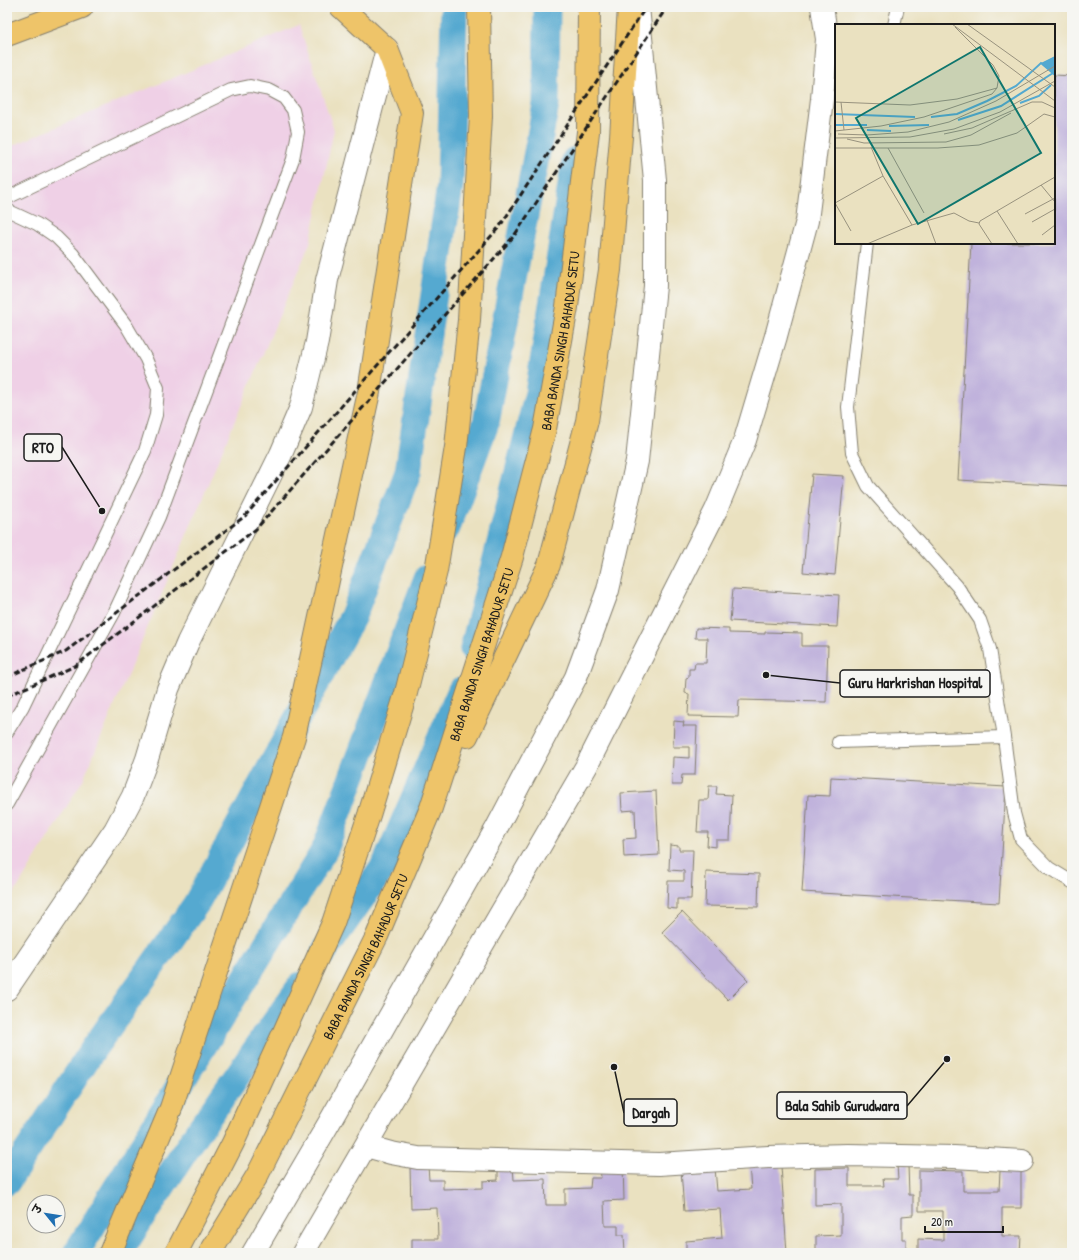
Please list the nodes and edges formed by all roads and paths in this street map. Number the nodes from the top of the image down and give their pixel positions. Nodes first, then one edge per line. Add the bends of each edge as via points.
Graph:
1 (82, 7) edge
2 (341, 7) edge
3 (479, 7) edge
4 (590, 7) edge
5 (629, 7) edge
6 (638, 7) edge
7 (822, 7) edge
8 (898, 7) edge
9 (894, 24) edge
10 (7, 35) edge
11 (387, 49) junction
12 (7, 198) edge
13 (7, 210) edge
14 (867, 244) edge
15 (7, 732) edge
16 (1004, 736) junction
17 (838, 742) dead end
18 (7, 804) edge
19 (431, 808) junction
20 (1072, 882) edge
21 (7, 989) edge
22 (366, 1146) junction
23 (1022, 1161) dead end
24 (110, 1253) edge
25 (176, 1253) edge
26 (210, 1253) edge
27 (253, 1253) edge
28 (303, 1253) edge

1 - 10 highway
2 - 11 highway
3 - 25 highway via 482,116 469,320 456,447 436,571 406,693 333,923 233,1143
4 - 19 highway, BABA BANDA SINGH BAHADUR SETU via 588,132 567,307 545,429 512,558
5 - 19 highway via 610,270 587,421 549,565
6 - 27 street via 655,180 655,286 637,460 608,590 576,677 495,831
7 - 22 street via 827,39 808,222 742,447 716,510 586,767
8 - 9 lane
11 - 21 street via 327,280 317,342 301,407 281,454 188,642 168,689 133,796 115,830
11 - 24 highway via 412,113 369,392 294,737 171,1108
12 - 18 lane via 231,90 250,86 269,90 284,98 293,110 298,132 293,159 159,517 114,613
13 - 15 lane via 37,224 56,237 73,254 126,325 146,359 158,388 156,415 145,451 23,706
14 - 16 lane via 848,406 852,453 868,486 957,586 980,620 990,649
16 - 17 lane
16 - 20 lane via 1014,813 1021,839 1049,868
19 - 26 highway, BABA BANDA SINGH BAHADUR SETU via 377,936 257,1176
22 - 23 street via 418,1158 659,1164 848,1155
22 - 28 street

